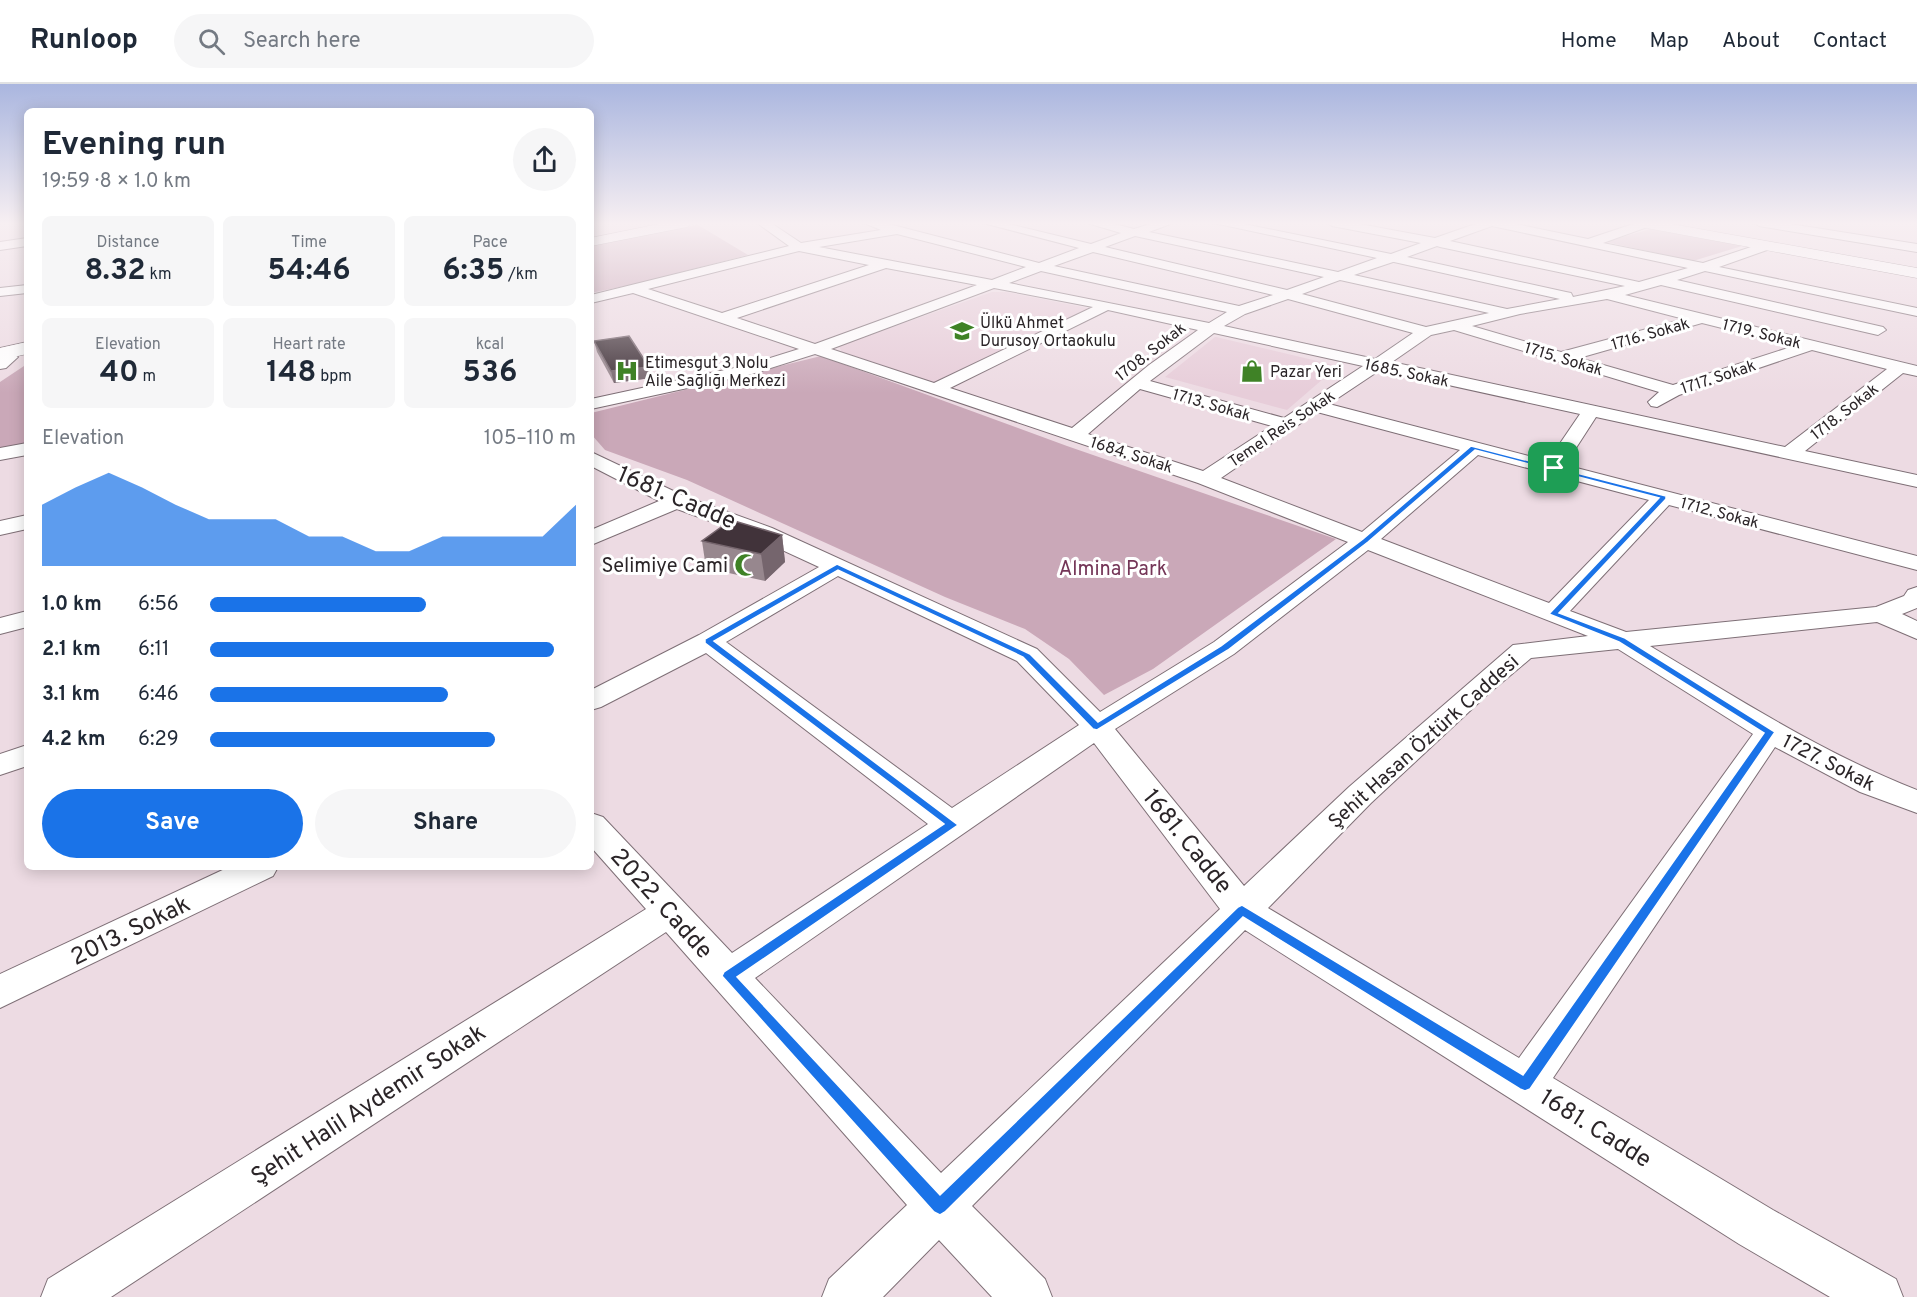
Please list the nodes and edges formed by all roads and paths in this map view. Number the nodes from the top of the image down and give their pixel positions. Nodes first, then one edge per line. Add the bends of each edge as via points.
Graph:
1 (671, 280) edge
2 (837, 280) edge
3 (969, 280) edge
4 (1005, 280) edge
5 (1097, 280) edge
6 (1226, 280) edge
7 (1329, 280) edge
8 (1356, 280) edge
9 (1493, 280) edge
10 (1611, 280) edge
11 (1661, 280) joint
12 (1764, 280) edge
13 (993, 284) junction
14 (1641, 286) junction
15 (24, 289) edge
16 (635, 289) junction
17 (0, 292) edge
18 (1287, 294) junction
19 (1607, 295) junction
20 (594, 298) edge
21 (1581, 299) junction
22 (1106, 306) junction
23 (1240, 311) junction
24 (1914, 311) edge
25 (1509, 313) junction
26 (722, 318) junction
27 (1702, 318) junction
28 (1455, 325) junction
29 (1208, 329) junction
30 (1878, 330) junction
31 (1426, 332) junction
32 (1812, 345) junction
33 (816, 349) junction
34 (1838, 352) junction
35 (1563, 357) junction
36 (1375, 365) junction
37 (1908, 369) edge
38 (1137, 383) junction
39 (935, 389) junction
40 (1673, 391) junction
41 (594, 403) edge
42 (1314, 406) junction
43 (1591, 411) junction
44 (1630, 420) junction
45 (1286, 424) junction
46 (1075, 435) junction
47 (1473, 448) junction
48 (24, 450) edge
49 (0, 454) edge
50 (1788, 454) junction
51 (594, 460) edge
52 (1554, 468) junction
53 (1205, 479) junction
54 (1917, 481) edge
55 (1664, 497) junction
56 (676, 501) junction
57 (24, 523) edge
58 (0, 528) edge
59 (594, 537) edge
60 (1365, 541) junction
61 (1917, 563) edge
62 (837, 567) junction
63 (1917, 595) edge
64 (1553, 614) junction
65 (1880, 614) junction
66 (24, 620) edge
67 (0, 626) edge
68 (1917, 631) edge
69 (1622, 640) junction
70 (708, 641) junction
71 (594, 698) edge
72 (1097, 727) junction
73 (1770, 732) junction
74 (24, 756) edge
75 (0, 765) edge
76 (1917, 802) edge
77 (952, 825) junction
78 (594, 828) edge
79 (255, 870) edge
80 (1242, 910) junction
81 (669, 912) junction
82 (728, 976) junction
83 (0, 992) edge
84 (1525, 1084) junction
85 (940, 1207) junction
86 (66, 1297) edge
87 (847, 1297) edge
88 (1027, 1297) edge
89 (1878, 1297) edge

1 - 16 street
2 - 26 street
3 - 13 street, 1685. Sokak
4 - 13 street
5 - 23 street
6 - 18 street
7 - 18 street, 1708. Sokak
8 - 25 street
9 - 21 street
10 - 14 street
11 - 14 street, Temel Reis Sokak
11 - 30 street
12 - 24 street
13 - 22 street, 1685. Sokak
13 - 33 street
14 - 19 street, Temel Reis Sokak
15 - 17 street
16 - 20 street
16 - 26 street, 1684. Sokak
18 - 23 street, 1708. Sokak
18 - 31 street
19 - 21 street, Temel Reis Sokak
19 - 27 street, 1719. Sokak
21 - 25 street, Temel Reis Sokak
22 - 29 street, 1685. Sokak
22 - 39 street
23 - 29 street, 1708. Sokak
24 - 30 street
25 - 28 street, Temel Reis Sokak
26 - 33 street, 1684. Sokak
27 - 32 street, 1719. Sokak
27 - 35 street, 1716. Sokak
28 - 31 street, Temel Reis Sokak
28 - 35 street, 1715. Sokak
29 - 36 street, 1685. Sokak
29 - 38 street, 1708. Sokak
30 - 34 street
31 - 36 street, Temel Reis Sokak
32 - 34 street, 1719. Sokak
32 - 40 street, 1717. Sokak
33 - 39 street, 1684. Sokak
33 - 41 street via 752,369
34 - 37 street, 1719. Sokak
35 - 40 street, 1715. Sokak
36 - 42 street, Temel Reis Sokak
36 - 43 street, 1685. Sokak
37 - 50 street, 1718. Sokak
38 - 45 street, 1713. Sokak
38 - 46 street, 1708. Sokak
39 - 46 street, 1684. Sokak
40 - 44 street, 1717. Sokak
42 - 45 street, Temel Reis Sokak
42 - 47 street, 1712. Sokak
43 - 44 street, 1685. Sokak
43 - 52 street
44 - 50 street, 1685. Sokak
45 - 53 street, Temel Reis Sokak
46 - 53 street, 1684. Sokak
47 - 52 street, 1712. Sokak
47 - 60 street
48 - 49 street
50 - 54 street, 1685. Sokak
51 - 56 street, 1681. Cadde
52 - 55 street, 1712. Sokak
53 - 60 street, 1684. Sokak
55 - 61 street, 1712. Sokak
55 - 64 street
56 - 59 street
56 - 62 street, 1681. Cadde via 764,532
57 - 58 street
60 - 64 street, 1684. Sokak
60 - 72 street via 1224,648
62 - 70 street
62 - 72 street, 1681. Cadde via 1026,656
63 - 65 street, Şehit Hasan Öztürk Caddesi via 1914,601
64 - 69 street, 1684. Sokak
65 - 68 street
65 - 69 street, Şehit Hasan Öztürk Caddesi
66 - 67 street
69 - 73 street, 1727. Sokak
69 - 80 street, Şehit Hasan Öztürk Caddesi via 1523,651 1360,795
70 - 71 street
70 - 77 street
72 - 77 street
72 - 80 street, 1681. Cadde
73 - 76 street, 1727. Sokak via 1871,784
73 - 84 street
74 - 75 street
77 - 82 street
78 - 81 street, 2022. Cadde
79 - 83 street, 2013. Sokak
80 - 84 street, 1681. Cadde
80 - 85 street, Şehit Hasan Öztürk Caddesi
81 - 82 street, 2022. Cadde
81 - 86 street, Şehit Halil Aydemir Sokak
82 - 85 street, 2022. Cadde
84 - 89 street, 1681. Cadde via 1756,1227
85 - 87 street, Şehit Hasan Öztürk Caddesi
85 - 88 street, 2022. Cadde

